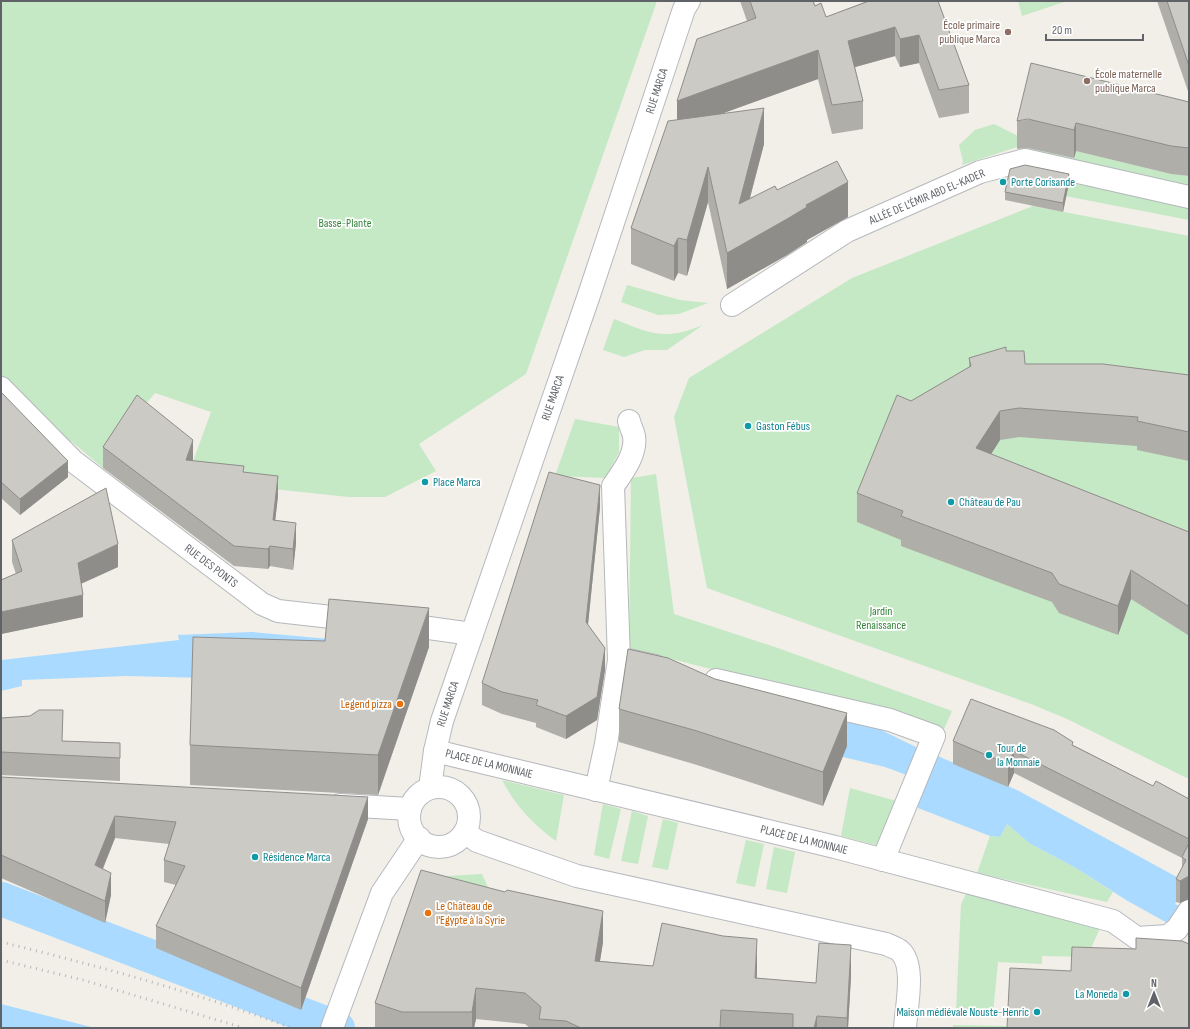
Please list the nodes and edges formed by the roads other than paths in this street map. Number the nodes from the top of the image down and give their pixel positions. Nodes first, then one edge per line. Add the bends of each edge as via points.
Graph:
1 (686, 4) edge
2 (1189, 197) edge
3 (732, 305) dead end
4 (1, 388) edge
5 (629, 421) dead end
6 (472, 634) junction
7 (619, 659) junction
8 (673, 670) edge
9 (697, 676) edge
10 (435, 751) junction
11 (430, 788) junction
12 (596, 790) junction
13 (323, 804) edge
14 (410, 809) junction
15 (464, 832) junction
16 (419, 838) junction
17 (883, 860) junction
18 (1181, 922) edge
19 (333, 1026) edge
20 (904, 1028) edge

1 - 6 street, RUE MARCA
2 - 3 street, ALLÉE DE L'ÉMIR ABD EL-KADER via 1025,160 980,172 847,232
4 - 6 street, RUE DES PONTS via 73,461 262,604 278,611
5 - 7 street via 634,438 632,453 613,486
6 - 10 street, RUE MARCA via 442,721
7 - 8 street
7 - 12 street via 615,695
9 - 17 street via 890,720 934,736
10 - 11 street, RUE MARCA
10 - 12 street, PLACE DE LA MONNAIE
11 - 14 street via 414,800
11 - 15 street via 448,788 463,798 469,815
12 - 17 street, PLACE DE LA MONNAIE
13 - 14 street
14 - 16 street via 410,825
15 - 16 street via 452,844 443,846 426,844
15 - 20 street via 477,841 577,876 886,944 900,951 907,960 910,972
16 - 19 street via 382,893
17 - 18 street, PLACE DE LA MONNAIE via 1113,921 1137,938

